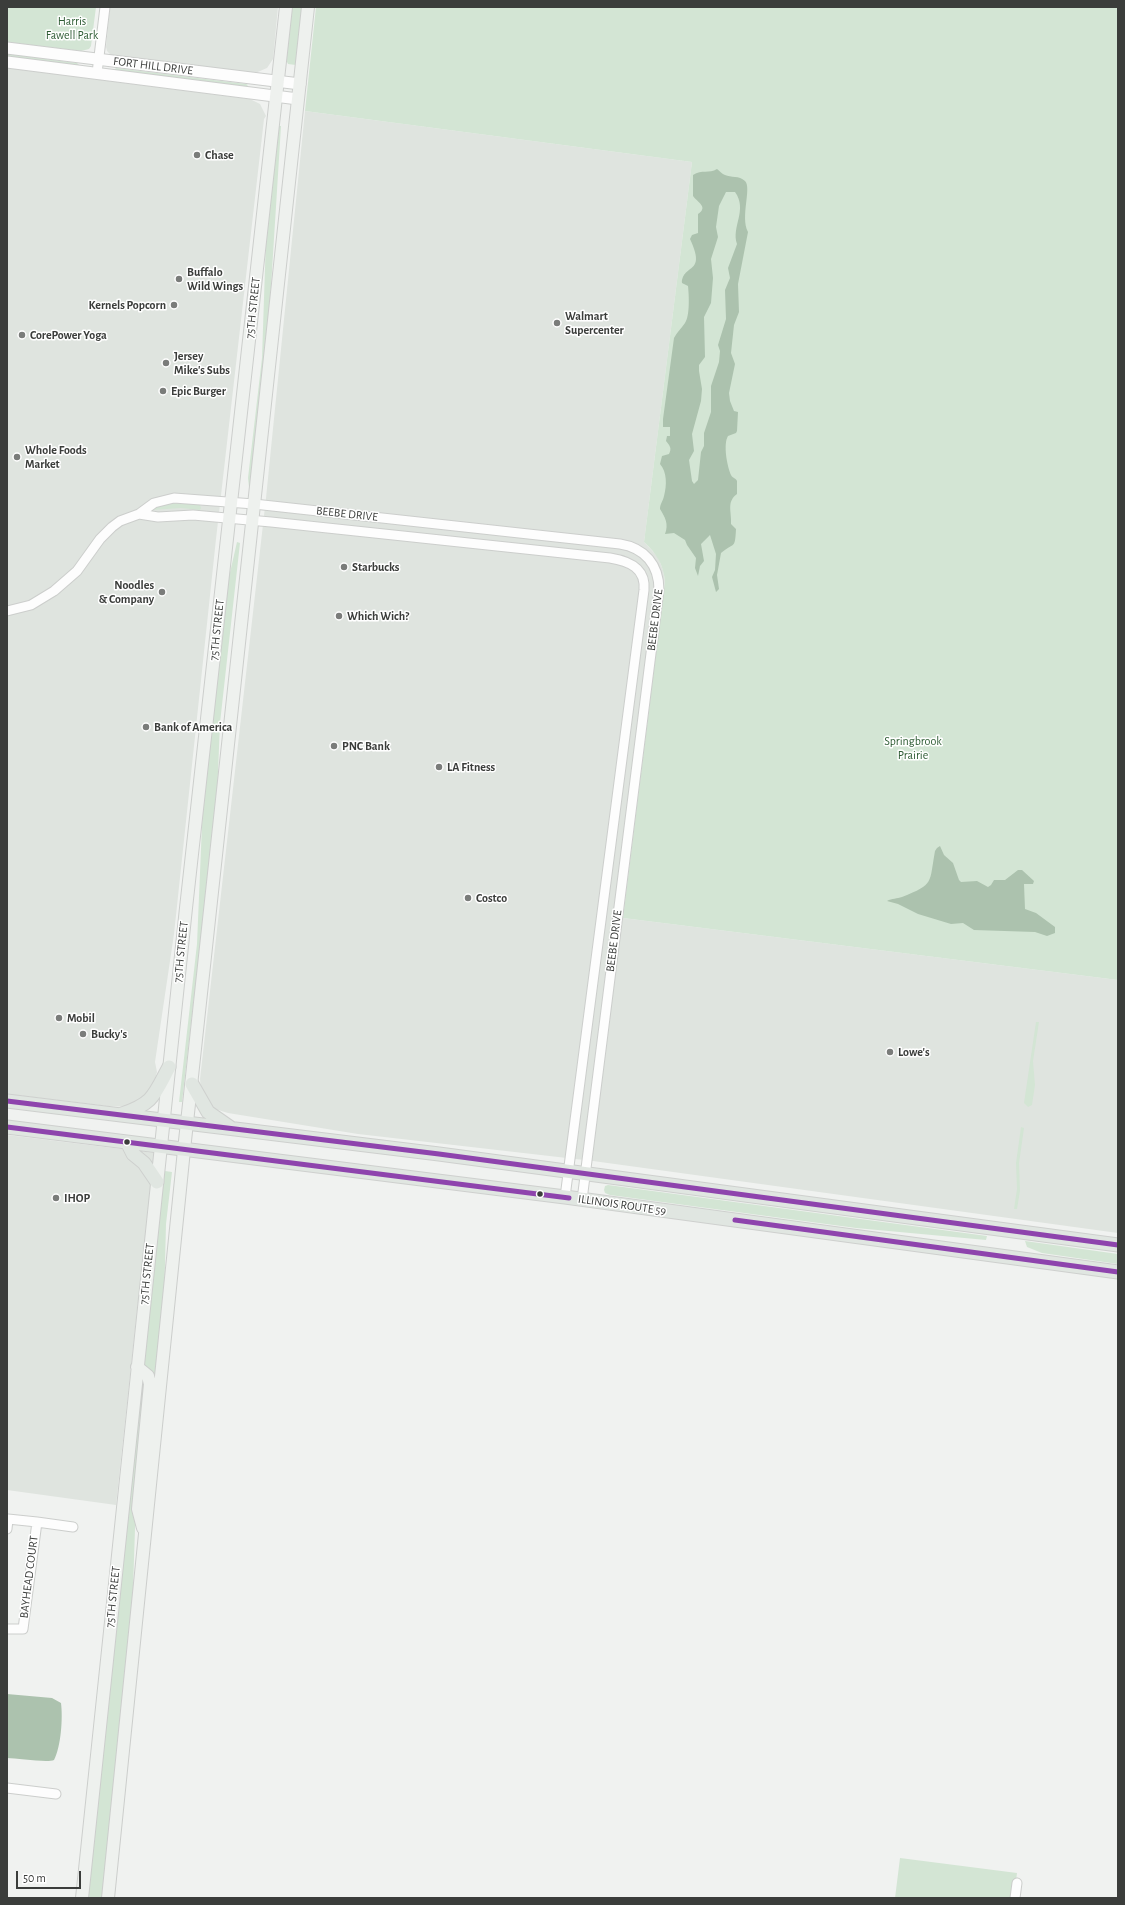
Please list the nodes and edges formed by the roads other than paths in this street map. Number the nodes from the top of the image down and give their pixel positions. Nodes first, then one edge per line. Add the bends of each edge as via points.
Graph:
1 (104, 7) edge
2 (286, 7) edge
3 (308, 7) edge
4 (7, 48) edge
5 (99, 59) junction
6 (7, 62) edge
7 (97, 73) junction
8 (278, 82) junction
9 (300, 84) junction
10 (276, 96) junction
11 (298, 99) junction
12 (231, 501) junction
13 (254, 504) junction
14 (140, 514) junction
15 (229, 518) junction
16 (252, 520) junction
17 (7, 611) edge
18 (169, 1067) junction
19 (192, 1084) junction
20 (7, 1101) edge
21 (118, 1115) junction
22 (164, 1121) junction
23 (188, 1124) junction
24 (7, 1127) edge
25 (233, 1130) junction
26 (127, 1142) junction
27 (161, 1146) junction
28 (184, 1150) junction
29 (569, 1172) junction
30 (586, 1174) junction
31 (157, 1182) junction
32 (565, 1197) junction
33 (582, 1200) junction
34 (1118, 1246) edge
35 (1118, 1272) edge
36 (137, 1367) junction
37 (37, 1522) junction
38 (73, 1527) dead end
39 (7, 1529) edge
40 (145, 1538) junction
41 (7, 1629) edge
42 (7, 1788) edge
43 (56, 1794) dead end
44 (1017, 1883) dead end
45 (82, 1898) edge
46 (108, 1898) edge
47 (1015, 1898) edge

1 - 5 street
2 - 8 main road, 75TH STREET
3 - 9 main road, 75TH STREET
4 - 5 street, FORT HILL DRIVE
5 - 7 street
5 - 8 street, FORT HILL DRIVE
6 - 7 street, FORT HILL DRIVE
7 - 10 street, FORT HILL DRIVE
8 - 9 street, FORT HILL DRIVE
8 - 10 main road, 75TH STREET
9 - 11 main road, 75TH STREET
10 - 11 street, FORT HILL DRIVE
10 - 12 main road, 75TH STREET
11 - 13 main road, 75TH STREET
12 - 13 street, BEEBE DRIVE
12 - 14 street, BEEBE DRIVE via 174,498 154,503
12 - 15 main road, 75TH STREET
13 - 16 main road, 75TH STREET
13 - 30 street, BEEBE DRIVE via 624,545 646,555 655,567 659,590
14 - 15 street, BEEBE DRIVE via 158,517 186,515
14 - 17 street, BEEBE DRIVE via 120,521 106,532 77,571 54,591 30,605
15 - 16 street, BEEBE DRIVE
15 - 18 main road, 75TH STREET
16 - 19 main road, 75TH STREET
16 - 29 street, BEEBE DRIVE via 610,558 627,561 641,572 644,590
18 - 21 main road via 153,1098 138,1108
18 - 22 main road, 75TH STREET
19 - 23 main road, 75TH STREET
19 - 25 main road via 208,1112
20 - 21 main road
21 - 22 main road
22 - 23 main road
22 - 27 main road, 75TH STREET
23 - 25 main road
23 - 28 main road, 75TH STREET
24 - 26 main road, ILLINOIS ROUTE 59
25 - 29 main road
26 - 27 main road, ILLINOIS ROUTE 59
26 - 31 main road via 133,1154 144,1163
27 - 28 main road, ILLINOIS ROUTE 59
27 - 31 main road, 75TH STREET
28 - 32 main road, ILLINOIS ROUTE 59
28 - 40 main road, 75TH STREET
29 - 30 main road
29 - 32 street, BEEBE DRIVE
30 - 33 street, BEEBE DRIVE
30 - 34 main road
31 - 36 main road, 75TH STREET
32 - 33 main road, ILLINOIS ROUTE 59
33 - 35 main road, ILLINOIS ROUTE 59
36 - 40 main road via 148,1376 150,1384 138,1509
36 - 45 main road, 75TH STREET
37 - 38 street, BAYHEAD COURT
37 - 39 street via 8,1519
37 - 41 street, BAYHEAD COURT via 23,1629
40 - 46 main road, 75TH STREET
42 - 43 street
44 - 47 street

